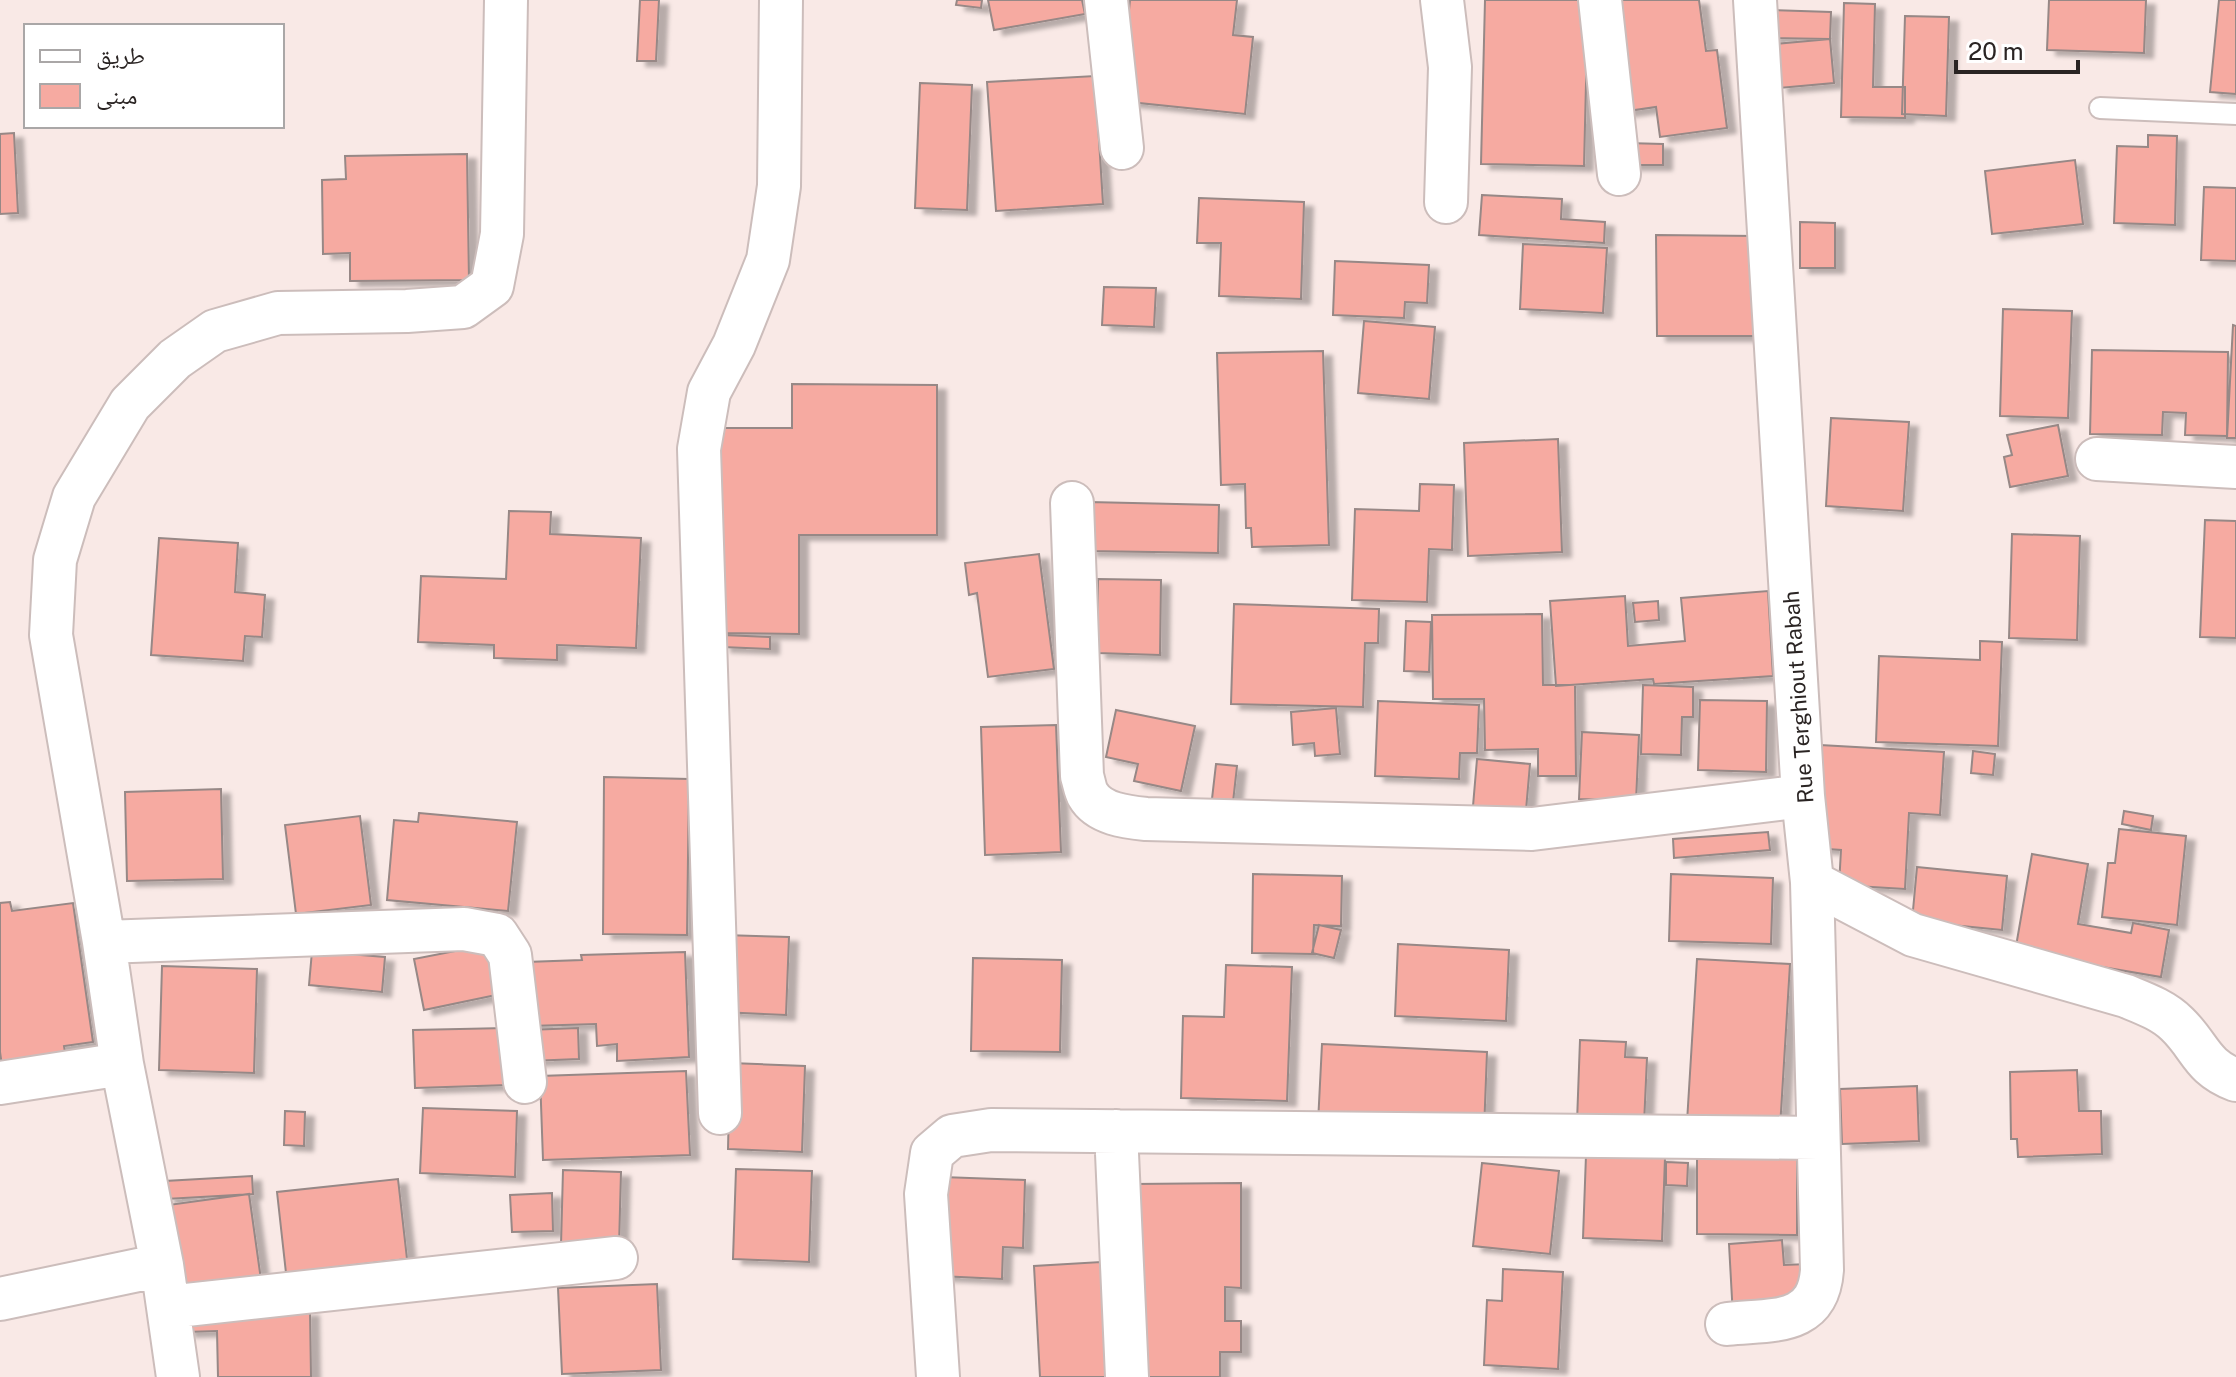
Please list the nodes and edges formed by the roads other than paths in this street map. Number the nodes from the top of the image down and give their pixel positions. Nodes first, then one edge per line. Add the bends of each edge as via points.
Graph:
1 (506, 0) edge
2 (781, 0) edge
3 (1106, 0) edge
4 (1442, 0) edge
5 (1600, 0) edge
6 (1755, 0) edge
7 (2100, 108) dead end
8 (2236, 114) edge
9 (1122, 148) dead end
10 (1619, 174) dead end
11 (1446, 202) dead end
12 (2097, 459) dead end
13 (2236, 467) edge
14 (1072, 503) dead end
15 (1803, 796) junction
16 (1812, 882) junction
17 (104, 942) junction
18 (122, 1064) junction
19 (2236, 1080) edge
20 (525, 1082) dead end
21 (0, 1083) edge
22 (720, 1113) dead end
23 (1116, 1131) junction
24 (1818, 1138) junction
25 (616, 1258) dead end
26 (162, 1265) junction
27 (0, 1299) edge
28 (168, 1307) junction
29 (1727, 1324) dead end
30 (178, 1377) edge
31 (938, 1377) edge
32 (1127, 1377) edge

1 - 17 street via 502,234 492,286 463,307 278,313 215,331 175,359 130,404 74,497 55,560 51,635
2 - 22 street via 779,186 768,260 709,392 699,449
3 - 9 street
4 - 11 street via 1450,67
5 - 10 street
6 - 15 street, Rue Terghiout Rabah
7 - 8 lane
12 - 13 street
14 - 15 street via 1082,776 1088,795 1100,808 1146,819 1532,829
15 - 16 street, Rue Terghiout Rabah
16 - 19 street via 1913,935 2151,1007 2174,1021 2206,1062
16 - 24 street, Rue Terghiout Rabah
17 - 18 street
17 - 20 street via 464,929 497,935 510,955
18 - 21 street
18 - 26 street
23 - 24 street
23 - 31 street via 991,1130 952,1136 932,1153 926,1194
23 - 32 street
24 - 29 street, Rue Terghiout Rabah via 1822,1270 1815,1298 1790,1317
25 - 28 street
26 - 27 street
26 - 28 street
28 - 30 street

